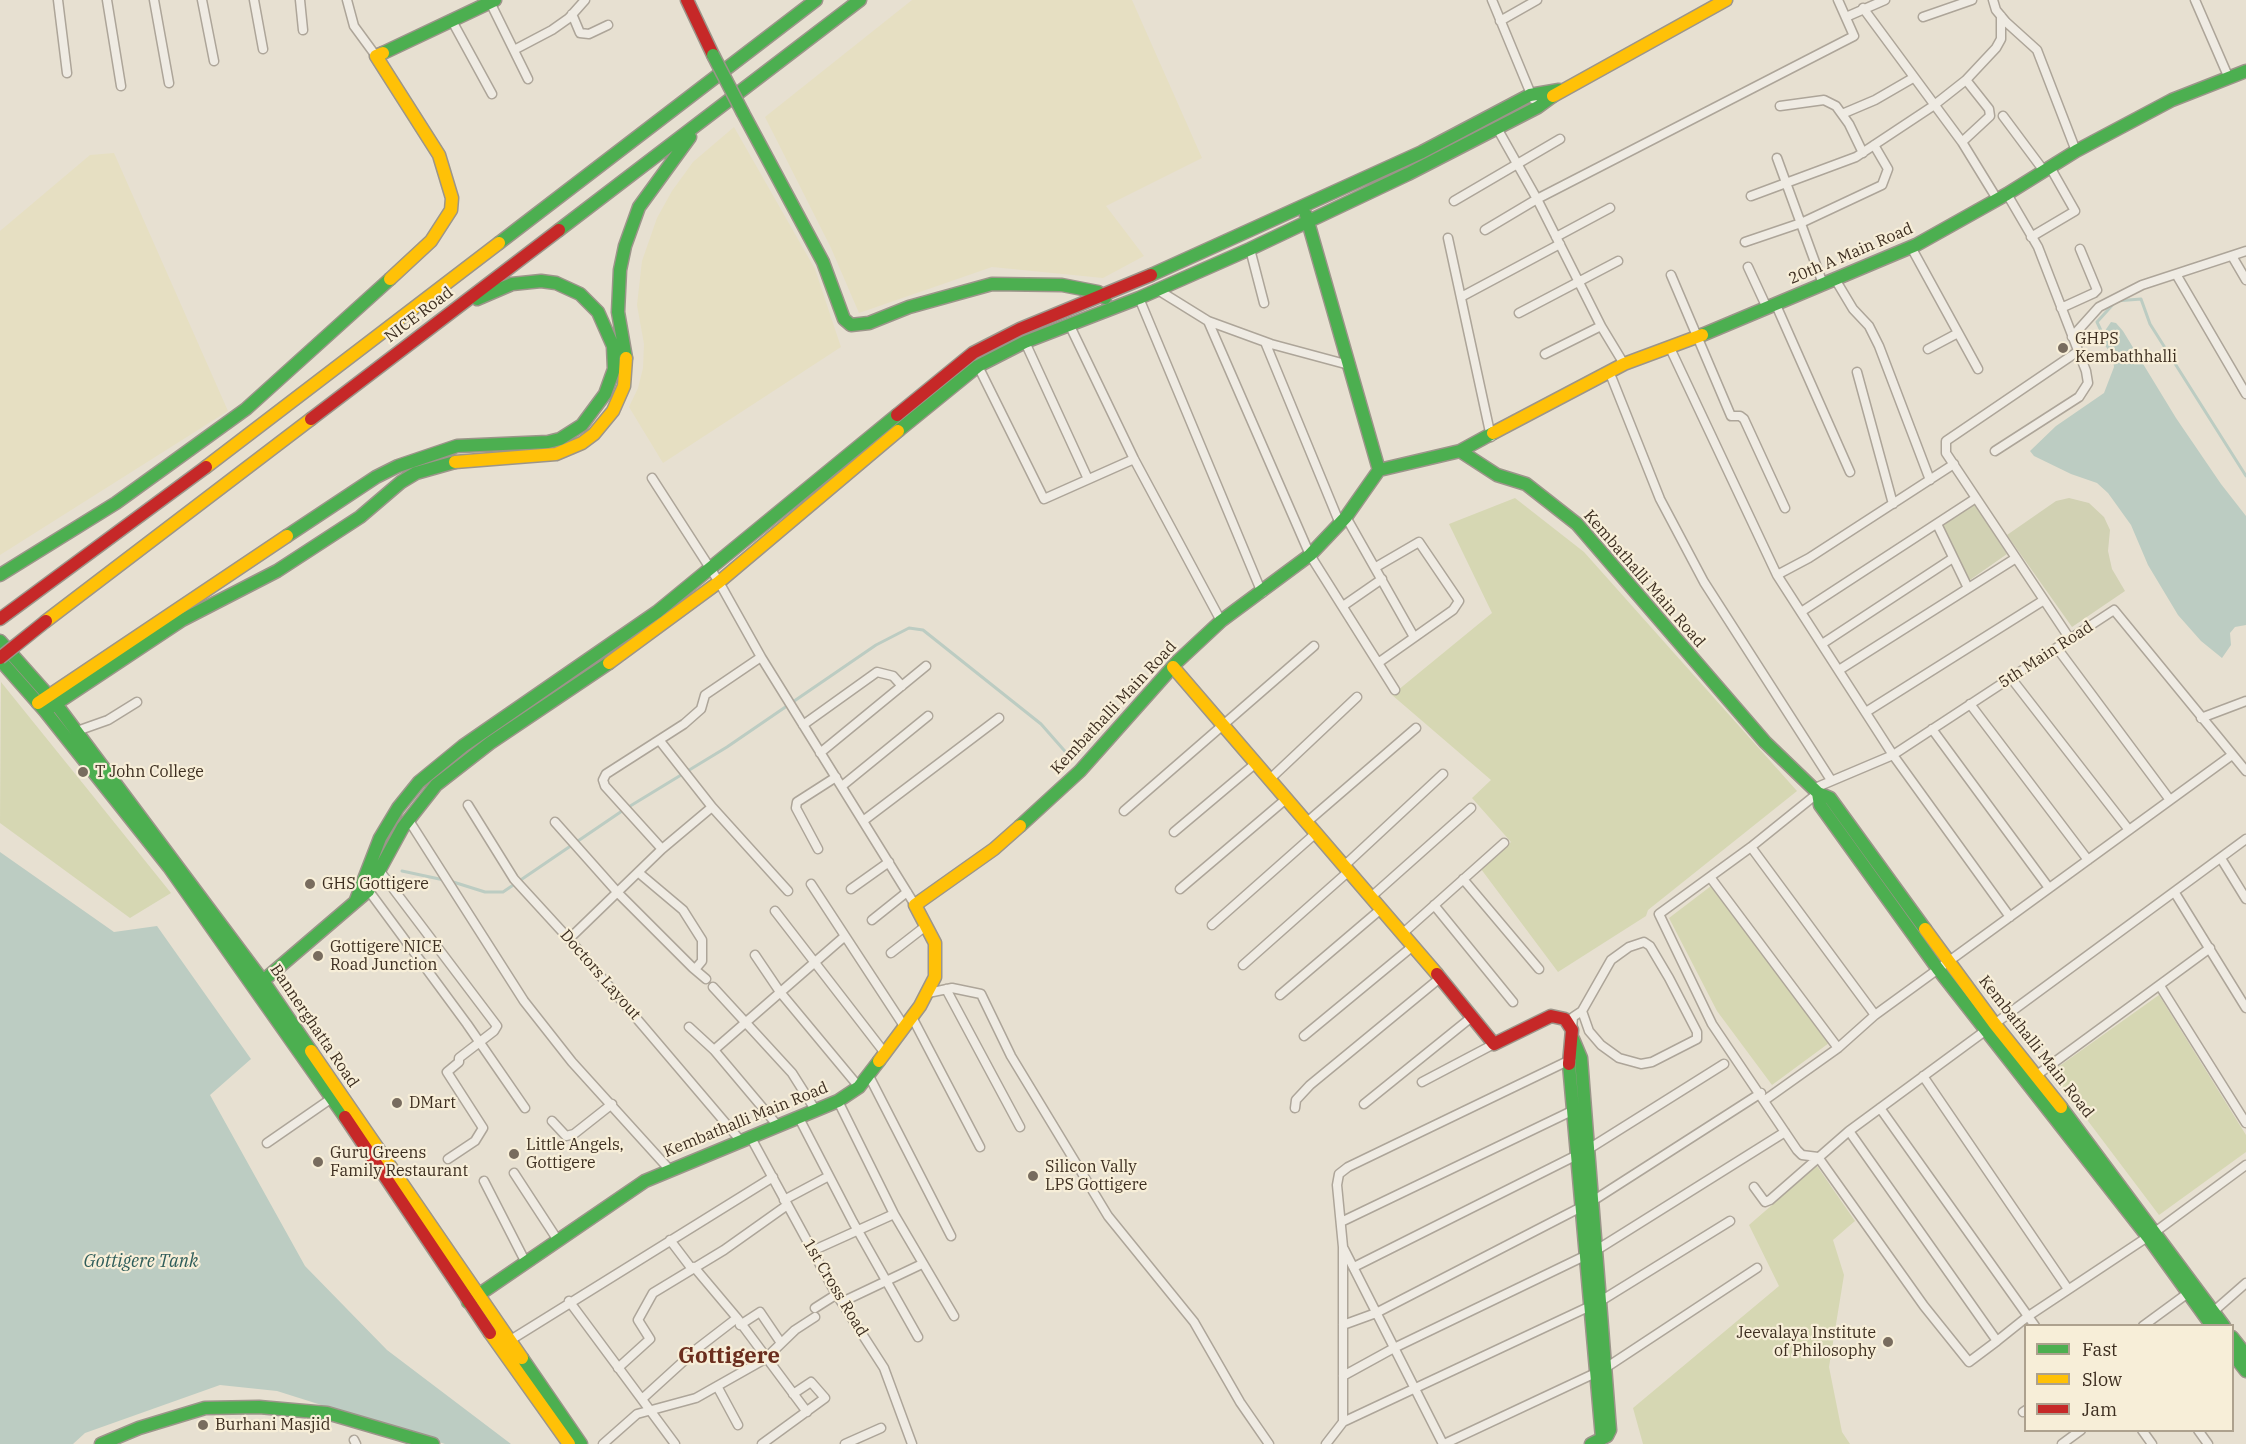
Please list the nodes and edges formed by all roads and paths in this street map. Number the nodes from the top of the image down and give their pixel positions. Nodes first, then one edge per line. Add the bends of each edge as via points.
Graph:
1 (58, 0) edge
2 (107, 0) edge
3 (154, 0) edge
4 (202, 0) edge
5 (254, 0) edge
6 (300, 0) edge
7 (347, 0) edge
8 (585, 0) edge
9 (687, 0) edge
10 (816, 0) edge
11 (860, 0) edge
12 (1492, 0) edge
13 (1538, 0) edge
14 (1838, 0) edge
15 (1885, 0) edge
16 (1972, 0) edge
17 (1993, 0) edge
18 (2195, 0) edge
19 (493, 1) edge
20 (1717, 2) edge
21 (1863, 8) junction
22 (572, 14) junction
23 (2001, 16) junction
24 (1846, 17) junction
25 (1923, 17) dead end
26 (451, 19) junction
27 (1500, 21) junction
28 (608, 25) dead end
29 (303, 30) dead end
30 (263, 49) dead end
31 (514, 50) junction
32 (376, 56) junction
33 (214, 61) dead end
34 (2246, 71) edge
35 (67, 73) dead end
36 (2228, 76) junction
37 (1913, 78) junction
38 (528, 79) dead end
39 (1966, 80) junction
40 (169, 83) dead end
41 (121, 86) dead end
42 (1560, 90) junction
43 (492, 94) dead end
44 (1530, 95) junction
45 (1780, 106) dead end
46 (1933, 106) junction
47 (1538, 107) junction
48 (712, 113) junction
49 (1842, 114) junction
50 (2003, 116) dead end
51 (1497, 128) junction
52 (1560, 139) dead end
53 (1962, 142) junction
54 (1874, 145) junction
55 (2076, 151) junction
56 (1863, 153) junction
57 (1777, 158) dead end
58 (1516, 164) junction
59 (2047, 169) junction
60 (1786, 183) junction
61 (1751, 196) dead end
62 (2002, 197) junction
63 (1537, 199) junction
64 (1454, 201) dead end
65 (1304, 208) junction
66 (1610, 208) dead end
67 (1308, 222) junction
68 (1801, 223) junction
69 (1485, 231) dead end
70 (2031, 237) junction
71 (1448, 238) dead end
72 (1558, 240) junction
73 (1745, 242) dead end
74 (1911, 247) junction
75 (1250, 249) junction
76 (2080, 249) dead end
77 (2246, 251) edge
78 (2232, 256) junction
79 (1618, 261) dead end
80 (1748, 267) dead end
81 (2176, 274) junction
82 (1671, 275) dead end
83 (1835, 279) junction
84 (2246, 280) edge
85 (1579, 283) junction
86 (1823, 284) junction
87 (1158, 290) junction
88 (1104, 296) junction
89 (1461, 297) junction
90 (1139, 298) junction
91 (1264, 303) dead end
92 (1771, 306) junction
93 (2061, 308) junction
94 (455, 309) junction
95 (1110, 310) junction
96 (1519, 313) dead end
97 (1208, 321) junction
98 (1070, 326) junction
99 (1601, 326) junction
100 (1958, 333) junction
101 (1696, 337) junction
102 (2072, 337) junction
103 (1025, 342) junction
104 (1265, 342) junction
105 (1670, 348) junction
106 (1928, 349) dead end
107 (2077, 352) junction
108 (1545, 354) dead end
109 (1624, 364) junction
110 (1348, 365) junction
111 (978, 366) junction
112 (1978, 369) dead end
113 (1609, 371) junction
114 (1857, 372) dead end
115 (2246, 394) edge
116 (1491, 437) junction
117 (1460, 451) junction
118 (1995, 451) dead end
119 (1134, 459) junction
120 (1954, 464) junction
121 (1378, 470) junction
122 (1850, 472) dead end
123 (652, 478) dead end
124 (1088, 479) junction
125 (1930, 480) junction
126 (1976, 498) junction
127 (1893, 504) junction
128 (1785, 508) dead end
129 (1343, 520) junction
130 (1937, 524) junction
131 (1310, 555) junction
132 (1953, 558) junction
133 (2016, 558) junction
134 (1376, 567) junction
135 (710, 571) junction
136 (0, 575) edge
137 (1777, 575) junction
138 (1382, 579) junction
139 (719, 582) junction
140 (1968, 588) junction
141 (1262, 593) junction
142 (2044, 600) junction
143 (1342, 606) junction
144 (1801, 612) junction
145 (0, 619) edge
146 (1221, 621) junction
147 (1414, 637) junction
148 (2070, 639) junction
149 (0, 641) edge
150 (1822, 644) junction
151 (1314, 646) dead end
152 (2057, 648) junction
153 (761, 657) junction
154 (0, 659) edge
155 (1378, 663) junction
156 (926, 666) dead end
157 (1173, 667) junction
158 (1839, 670) junction
159 (2011, 678) junction
160 (902, 686) junction
161 (1395, 690) dead end
162 (1357, 697) dead end
163 (2246, 701) edge
164 (137, 702) dead end
165 (47, 703) junction
166 (1970, 704) junction
167 (1866, 712) junction
168 (928, 716) dead end
169 (999, 718) dead end
170 (2201, 718) junction
171 (803, 725) junction
172 (1224, 726) junction
173 (1416, 728) dead end
174 (1932, 729) junction
175 (77, 731) junction
176 (660, 741) junction
177 (820, 753) junction
178 (1893, 755) junction
179 (2232, 755) junction
180 (1256, 763) junction
181 (2246, 771) edge
182 (1443, 774) dead end
183 (836, 777) junction
184 (1270, 779) junction
185 (1831, 780) junction
186 (842, 786) junction
187 (1817, 791) junction
188 (1286, 799) junction
189 (2170, 800) junction
190 (468, 805) dead end
191 (712, 807) junction
192 (1471, 808) dead end
193 (1124, 811) dead end
194 (408, 819) junction
195 (863, 821) junction
196 (555, 822) dead end
197 (1307, 822) junction
198 (2129, 830) junction
199 (1174, 832) dead end
200 (1316, 833) junction
201 (2246, 839) edge
202 (1504, 843) dead end
203 (1751, 847) junction
204 (662, 849) junction
205 (818, 849) dead end
206 (2088, 860) junction
207 (2222, 860) junction
208 (889, 862) junction
209 (1346, 868) junction
210 (379, 870) junction
211 (639, 873) junction
212 (1710, 877) junction
213 (1463, 879) junction
214 (811, 884) dead end
215 (365, 886) junction
216 (2049, 888) junction
217 (851, 889) dead end
218 (1180, 889) dead end
219 (788, 891) dead end
220 (907, 892) junction
221 (2175, 893) junction
222 (619, 894) junction
223 (1371, 897) junction
224 (2246, 899) edge
225 (915, 905) junction
226 (1434, 905) junction
227 (1381, 909) junction
228 (775, 911) dead end
229 (2010, 917) junction
230 (872, 920) dead end
231 (927, 925) junction
232 (1212, 925) dead end
233 (1402, 934) junction
234 (845, 936) junction
235 (569, 939) junction
236 (1413, 946) junction
237 (2210, 948) junction
238 (891, 953) dead end
239 (755, 955) dead end
240 (1950, 960) junction
241 (816, 962) junction
242 (1243, 965) dead end
243 (693, 968) junction
244 (1539, 969) dead end
245 (1938, 969) junction
246 (1440, 978) junction
247 (706, 979) dead end
248 (259, 984) junction
249 (2160, 986) junction
250 (713, 987) dead end
251 (946, 989) junction
252 (780, 992) junction
253 (928, 993) junction
254 (1280, 995) dead end
255 (1513, 1002) dead end
256 (2246, 1008) edge
257 (1582, 1011) junction
258 (1875, 1015) junction
259 (1473, 1016) junction
260 (908, 1021) junction
261 (746, 1022) junction
262 (1712, 1024) junction
263 (1989, 1026) junction
264 (689, 1027) dead end
265 (1697, 1032) junction
266 (1572, 1034) junction
267 (1304, 1036) dead end
268 (480, 1042) junction
269 (1494, 1044) junction
270 (1838, 1048) junction
271 (714, 1050) junction
272 (884, 1052) junction
273 (1575, 1059) junction
274 (1724, 1064) dead end
275 (868, 1074) junction
276 (2037, 1075) junction
277 (1923, 1076) junction
278 (1422, 1082) dead end
279 (859, 1088) junction
280 (1763, 1096) junction
281 (332, 1098) junction
282 (838, 1101) junction
283 (612, 1104) junction
284 (1364, 1104) dead end
285 (1578, 1107) junction
286 (525, 1108) dead end
287 (1295, 1108) dead end
288 (1880, 1108) junction
289 (816, 1111) junction
290 (799, 1118) junction
291 (552, 1120) dead end
292 (2246, 1123) edge
293 (778, 1126) junction
294 (1020, 1127) dead end
295 (1849, 1131) junction
296 (1785, 1132) junction
297 (745, 1138) junction
298 (267, 1143) dead end
299 (980, 1147) dead end
300 (1582, 1153) junction
301 (1818, 1157) junction
302 (448, 1159) dead end
303 (2246, 1165) edge
304 (669, 1168) junction
305 (514, 1173) dead end
306 (829, 1176) junction
307 (773, 1177) junction
308 (484, 1181) dead end
309 (1754, 1186) dead end
310 (785, 1203) junction
311 (1586, 1204) junction
312 (894, 1214) junction
313 (1730, 1221) dead end
314 (1341, 1222) junction
315 (857, 1230) junction
316 (2151, 1234) junction
317 (951, 1236) dead end
318 (556, 1239) junction
319 (670, 1240) junction
320 (1343, 1247) junction
321 (812, 1251) junction
322 (1591, 1253) junction
323 (525, 1261) junction
324 (922, 1264) junction
325 (693, 1268) junction
326 (1353, 1268) junction
327 (1757, 1268) dead end
328 (887, 1281) junction
329 (2246, 1283) edge
330 (2068, 1289) junction
331 (2188, 1293) junction
332 (840, 1298) junction
333 (473, 1299) junction
334 (569, 1301) junction
335 (1595, 1304) junction
336 (2214, 1311) junction
337 (1376, 1313) junction
338 (954, 1316) dead end
339 (2027, 1317) junction
340 (738, 1322) junction
341 (2033, 1324) edge
342 (2146, 1324) edge
343 (2211, 1324) edge
344 (2223, 1324) edge
345 (1343, 1325) junction
346 (918, 1337) dead end
347 (2234, 1340) edge
348 (509, 1341) junction
349 (1997, 1341) junction
350 (781, 1343) junction
351 (1394, 1348) junction
352 (2246, 1355) edge
353 (2234, 1356) edge
354 (765, 1359) junction
355 (618, 1368) junction
356 (1600, 1371) junction
357 (2246, 1371) edge
358 (1343, 1376) junction
359 (717, 1386) junction
360 (1414, 1388) junction
361 (793, 1394) junction
362 (642, 1399) junction
363 (647, 1410) junction
364 (807, 1412) junction
365 (1343, 1422) junction
366 (738, 1425) dead end
367 (881, 1428) dead end
368 (2080, 1432) edge
369 (2143, 1432) edge
370 (2199, 1432) edge
371 (1596, 1441) edge
372 (910, 1443) edge
373 (101, 1444) edge
374 (434, 1444) edge
375 (569, 1444) edge
376 (580, 1444) edge
377 (603, 1444) edge
378 (675, 1444) edge
379 (762, 1444) edge
380 (846, 1444) edge
381 (1269, 1444) edge
382 (1326, 1444) edge
383 (1443, 1444) edge
384 (2062, 1444) edge
385 (2152, 1444) edge
386 (2208, 1444) edge

1 - 35 street
2 - 41 street
3 - 40 street
4 - 33 street
5 - 30 street
6 - 29 street
7 - 32 street via 354,26
8 - 22 street
9 - 88 main road, bridge via 823,262 844,319 851,325 869,323 909,307 992,284 1062,285
10 - 145 main road, NICE Road via 237,443
11 - 48 main road, NICE Road
12 - 27 street
13 - 27 street
14 - 24 street
15 - 21 street
16 - 25 street
17 - 23 street
18 - 36 street
19 - 26 main road
19 - 31 street
20 - 42 main road
21 - 24 street
21 - 37 street
22 - 28 street via 580,33 589,34
22 - 31 street via 552,30
23 - 39 street via 2001,39
23 - 55 street via 2037,50
24 - 63 street via 1854,36
26 - 32 main road
26 - 43 street
27 - 44 street
31 - 38 street
32 - 136 main road via 439,155 452,198 451,210 431,241 246,409 116,502
34 - 36 main road, 20th A Main Road
36 - 55 main road, 20th A Main Road via 2172,100
37 - 46 street
37 - 49 street
39 - 46 street
39 - 53 street via 1989,109 1990,116
42 - 44 main road
42 - 47 main road
44 - 47 street
44 - 65 main road
45 - 49 street via 1824,100
46 - 53 street
46 - 54 street
47 - 51 main road
48 - 94 main road, NICE Road
48 - 165 main road via 667,163 639,207 620,270 618,295 627,373 613,411 594,434 556,454 460,460 416,473 360,517 276,571 182,620
49 - 56 street
50 - 59 street
51 - 58 street
51 - 67 main road
52 - 58 street
53 - 62 street
54 - 56 street
54 - 68 street via 1888,169 1882,185
55 - 59 main road, 20th A Main Road
56 - 60 street
57 - 60 street
58 - 63 street
58 - 64 street
59 - 62 main road, 20th A Main Road
59 - 70 street via 2075,211
60 - 61 street
60 - 68 street
62 - 70 street
62 - 74 main road, 20th A Main Road
63 - 69 street
63 - 72 street
65 - 67 main road
65 - 88 main road
66 - 72 street
67 - 75 main road
67 - 110 main road
68 - 73 street
68 - 86 street
70 - 93 street
71 - 89 street
72 - 85 street
72 - 89 street
74 - 83 main road, 20th A Main Road
74 - 100 street
75 - 87 main road
75 - 91 street
76 - 93 street via 2097,290
77 - 78 street
78 - 81 street
78 - 84 street
79 - 85 street
80 - 92 street
81 - 102 street via 2142,285 2099,307
81 - 115 street
82 - 101 street
83 - 86 main road, 20th A Main Road
83 - 125 street via 1879,346
85 - 96 street
85 - 99 street
86 - 92 main road, 20th A Main Road
87 - 90 main road
87 - 97 street
88 - 95 main road
88 - 135 main road via 1020,329 973,353
89 - 116 street
90 - 95 main road
90 - 141 street
92 - 101 main road, 20th A Main Road
92 - 122 street
93 - 102 street
94 - 154 main road, NICE Road, bridge
94 - 165 main road via 524,281 556,283 580,294 604,322 614,356 611,381 591,416 560,439 457,446 387,472
95 - 98 main road
97 - 104 street
97 - 131 street
98 - 103 main road
98 - 119 street
99 - 108 street
99 - 109 street
100 - 106 street
100 - 112 street
101 - 105 main road, 20th A Main Road
101 - 128 street via 1731,416 1744,419
102 - 107 street
103 - 111 main road
103 - 124 street
104 - 110 street
104 - 129 street
105 - 109 main road, 20th A Main Road
105 - 137 street
107 - 118 street via 2086,371 2085,392
107 - 120 street via 1946,441 1946,453
109 - 113 main road, 20th A Main Road
110 - 121 main road
111 - 124 street via 1044,499
111 - 139 main road
113 - 116 main road, 20th A Main Road
113 - 185 street via 1660,499 1704,582
114 - 127 street
116 - 117 main road, 20th A Main Road
117 - 121 main road
117 - 187 main road, Kembathalli Main Road via 1497,475 1526,484 1577,524 1765,742
119 - 124 street
119 - 146 street
120 - 125 street
120 - 126 street
121 - 129 main road, Kembathalli Main Road
123 - 135 street
125 - 127 street
126 - 130 street
126 - 133 street
127 - 137 street
129 - 131 main road, Kembathalli Main Road
129 - 134 street
130 - 132 street
130 - 144 street
131 - 141 main road, Kembathalli Main Road
131 - 143 street
132 - 140 street
132 - 150 street
133 - 140 street
133 - 142 street
134 - 138 street
134 - 147 street via 1419,542 1456,593 1459,601 1454,610
135 - 139 street
135 - 215 main road via 604,650 463,746 419,782 380,838
137 - 144 street
138 - 143 street
138 - 147 street
139 - 153 street
139 - 194 main road via 573,689 489,743 436,785
140 - 158 street
141 - 146 main road, Kembathalli Main Road
142 - 148 street
142 - 167 street
143 - 155 street
144 - 150 street
146 - 157 main road, Kembathalli Main Road
147 - 155 street
148 - 152 street, 5th Main Road
148 - 170 street, 5th Main Road via 2114,610
149 - 165 main road, Bannerghatta Road
150 - 158 street
151 - 172 street
152 - 159 street, 5th Main Road
152 - 189 street
153 - 171 street
153 - 176 street via 705,695 698,714
154 - 165 main road, Bannerghatta Road
155 - 161 street
156 - 160 street
157 - 172 main road
157 - 225 main road, Kembathalli Main Road via 1080,771 1045,804 994,849
158 - 167 street
159 - 166 street, 5th Main Road
159 - 198 street
160 - 171 street via 893,676 877,672
160 - 177 street
162 - 184 street
163 - 170 street
164 - 175 street via 108,720
165 - 175 main road, Bannerghatta Road
165 - 248 main road, Bannerghatta Road
166 - 174 street, 5th Main Road
166 - 206 street
167 - 178 street
168 - 186 street
169 - 195 street
170 - 179 street, 5th Main Road
171 - 177 street
172 - 180 main road
172 - 193 street
173 - 197 street
174 - 178 street, 5th Main Road
174 - 216 street
175 - 248 main road, Bannerghatta Road
176 - 191 street
176 - 204 street via 606,774 603,780
177 - 183 street
178 - 185 street, 5th Main Road
178 - 229 street
179 - 181 street, 5th Main Road
179 - 189 street
180 - 184 main road
180 - 199 street
182 - 209 street
183 - 186 street
183 - 205 street via 797,802 796,808
184 - 188 main road
185 - 187 street, 5th Main Road
186 - 195 street
187 - 203 street, 5th Main Road
187 - 240 main road, Kembathalli Main Road via 1830,798
187 - 245 main road, Kembathalli Main Road via 1820,804
188 - 197 main road
188 - 218 street
189 - 198 street
190 - 235 street, Doctors Layout via 518,884
191 - 204 street
191 - 219 street
192 - 223 street
194 - 210 main road
194 - 283 street via 524,1001 572,1062
195 - 208 street
196 - 222 street
197 - 200 main road
198 - 206 street
200 - 209 main road
200 - 232 street
201 - 207 street
202 - 213 street
203 - 212 street, 5th Main Road
203 - 258 street
204 - 211 street
206 - 216 street
207 - 221 street
207 - 224 street
208 - 217 street
208 - 220 street
209 - 223 main road
209 - 242 street
210 - 215 main road
210 - 268 street via 496,1026
211 - 222 street
211 - 243 street via 683,910 702,940 702,962
212 - 262 street, 5th Main Road via 1659,914
212 - 270 street
213 - 226 street
213 - 244 street
214 - 234 street
215 - 248 main road via 336,921
215 - 268 street
216 - 229 street
220 - 225 street
220 - 230 street
221 - 237 street
221 - 263 street
222 - 235 street
222 - 243 street
223 - 227 main road
225 - 231 main road, Kembathalli Main Road
226 - 233 street
226 - 255 street
227 - 233 main road
227 - 254 street
228 - 241 street
229 - 240 street
231 - 238 street
231 - 253 main road, Kembathalli Main Road via 937,953 935,977
233 - 236 main road
234 - 241 street
234 - 260 street
235 - 297 street, Doctors Layout
236 - 246 main road
236 - 267 street
237 - 249 street
237 - 256 street
239 - 252 street
240 - 245 street
240 - 263 main road, Kembathalli Main Road
241 - 252 street
241 - 272 street
243 - 247 street
245 - 258 street
245 - 263 main road, Kembathalli Main Road
246 - 259 main road
246 - 287 street via 1310,1085 1296,1100
248 - 281 main road, Bannerghatta Road
248 - 333 main road, Bannerghatta Road
249 - 276 street
249 - 292 street
250 - 261 street
251 - 253 street
251 - 294 street
251 - 381 street via 981,994 1011,1056 1103,1207 1194,1322 1239,1402
252 - 261 street
252 - 279 street
253 - 260 main road, Kembathalli Main Road
257 - 265 street via 1589,1031 1601,1046 1619,1058 1641,1064 1694,1042
257 - 265 street via 1611,960 1629,946 1644,942 1669,978
257 - 266 street via 1573,1017
258 - 270 street
259 - 269 main road
259 - 284 street
260 - 272 main road, Kembathalli Main Road
260 - 299 street
261 - 271 street
261 - 289 street via 792,1073
262 - 265 street
262 - 280 street
263 - 276 main road, Kembathalli Main Road
263 - 277 street
263 - 316 main road, Kembathalli Main Road
264 - 271 street
266 - 269 main road via 1565,1019 1551,1016
266 - 273 main road
268 - 286 street
268 - 302 street via 447,1073 483,1128 475,1141
269 - 278 street
270 - 280 street
271 - 293 street
272 - 275 main road, Kembathalli Main Road
273 - 285 main road
273 - 314 street via 1348,1167 1340,1174 1337,1185
274 - 300 street
275 - 279 main road, Kembathalli Main Road
275 - 317 street
276 - 316 main road, Kembathalli Main Road via 2097,1152
277 - 288 street
277 - 330 street
279 - 282 main road, Kembathalli Main Road
280 - 296 street
280 - 311 street
281 - 298 street
281 - 333 main road, Bannerghatta Road
282 - 289 main road, Kembathalli Main Road
282 - 312 street
283 - 291 street via 574,1134 566,1136
283 - 304 street
285 - 300 main road
285 - 314 street
288 - 295 street
288 - 339 street
289 - 290 main road, Kembathalli Main Road
290 - 293 main road, Kembathalli Main Road
290 - 306 street
293 - 297 main road, Kembathalli Main Road
295 - 301 street
295 - 349 street
296 - 301 street via 1802,1155
296 - 322 street
297 - 304 main road, Kembathalli Main Road
297 - 307 street, 1st Cross Road
300 - 311 main road
300 - 326 street
301 - 309 street via 1765,1202
301 - 349 street via 1924,1306 1969,1362
303 - 316 street
304 - 318 main road, Kembathalli Main Road
305 - 318 street
306 - 310 street
306 - 315 street
307 - 310 street, 1st Cross Road
307 - 319 street
308 - 323 street
310 - 321 street, 1st Cross Road
310 - 325 street
311 - 322 main road
311 - 337 street
312 - 315 street
312 - 324 street
313 - 335 street
314 - 320 street
315 - 321 street
315 - 328 street
316 - 330 street
316 - 331 main road, Kembathalli Main Road
316 - 336 main road, Kembathalli Main Road
318 - 323 main road, Kembathalli Main Road
319 - 325 street
319 - 334 street
320 - 326 street
320 - 345 street
321 - 332 street, 1st Cross Road
322 - 335 main road
322 - 351 street
323 - 333 main road, Kembathalli Main Road
324 - 328 street
324 - 338 street
325 - 340 street
325 - 355 street via 653,1293 638,1320 650,1339
326 - 337 street
327 - 356 street
328 - 332 street
328 - 346 street
329 - 336 street
330 - 339 street
331 - 342 street
331 - 343 main road, Kembathalli Main Road
332 - 350 street via 815,1312
332 - 372 street, 1st Cross Road via 884,1368
333 - 348 main road, Bannerghatta Road
333 - 375 main road, Bannerghatta Road
334 - 348 street
334 - 355 street
335 - 356 main road via 1605,1335
335 - 360 street
336 - 344 main road, Kembathalli Main Road
337 - 345 street
337 - 351 street
339 - 341 street
339 - 349 street
340 - 350 street via 760,1312
340 - 354 street
340 - 362 street via 698,1348
345 - 358 street
347 - 352 main road
348 - 376 main road, Bannerghatta Road
350 - 354 street
351 - 358 street
351 - 360 street
353 - 357 main road
354 - 359 street
354 - 361 street
355 - 362 street
356 - 371 main road via 1610,1430
356 - 383 street
358 - 365 street
359 - 363 street via 696,1398
359 - 366 street
360 - 365 street
360 - 383 street
361 - 364 street
361 - 364 street via 811,1382 825,1398
362 - 363 street
363 - 377 street
363 - 378 street
364 - 379 street
365 - 382 street
367 - 380 street
368 - 384 street
369 - 385 street
370 - 386 street
373 - 374 main road via 205,1408 259,1407 327,1413

